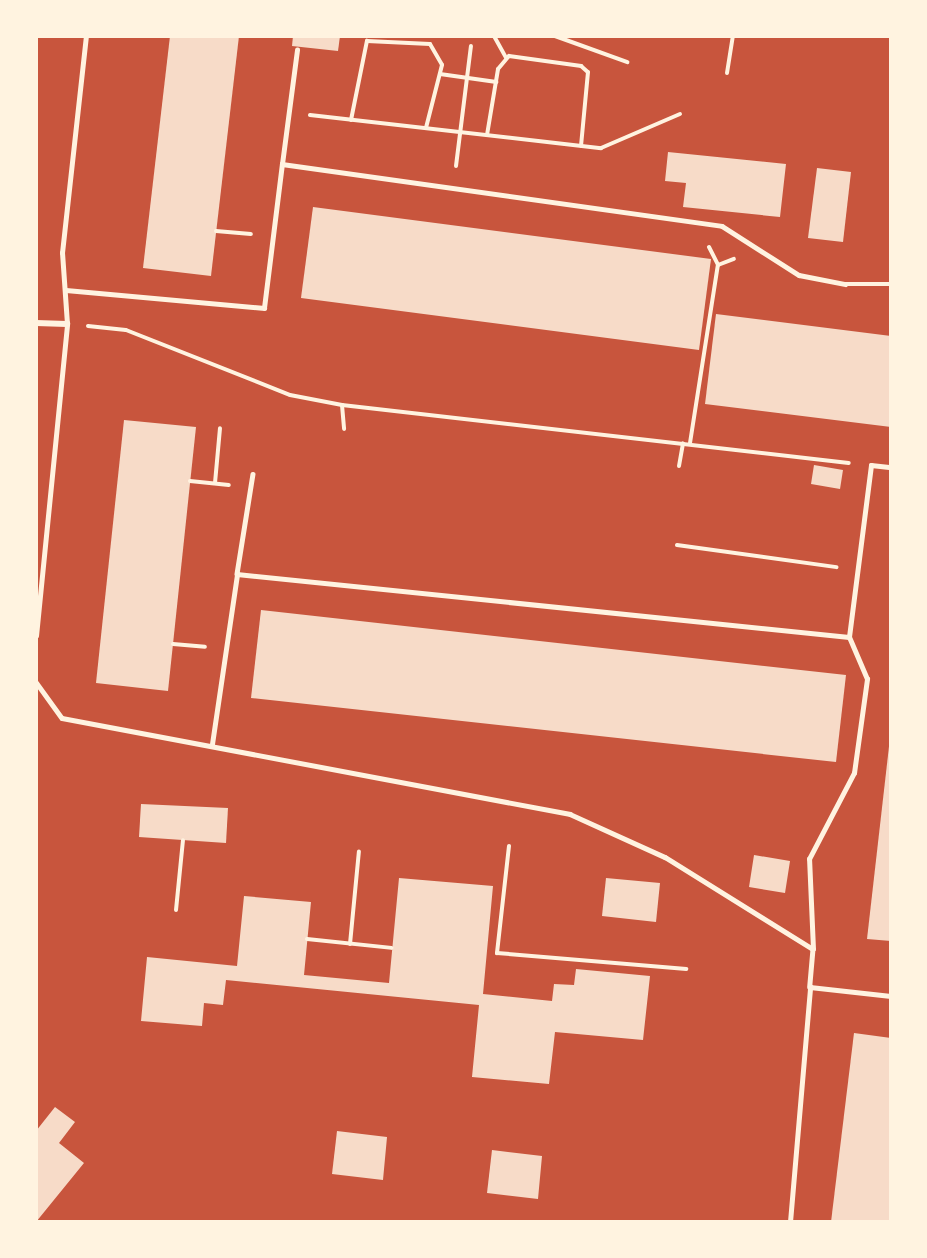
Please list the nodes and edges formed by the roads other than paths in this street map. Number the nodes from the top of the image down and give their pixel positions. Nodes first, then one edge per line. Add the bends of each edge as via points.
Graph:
1 (86, 37) edge
2 (297, 50) dead end
3 (282, 164) junction
4 (891, 284) edge
5 (66, 290) junction
6 (36, 323) edge
7 (67, 324) junction
8 (891, 467) edge
9 (253, 474) dead end
10 (237, 574) junction
11 (36, 636) edge
12 (849, 638) junction
13 (36, 682) edge
14 (212, 744) junction
15 (813, 949) junction
16 (810, 987) junction
17 (891, 996) edge
18 (790, 1222) edge

1 - 5 lane via 62,254
2 - 3 lane
3 - 4 lane via 722,226 761,247 799,275 816,280
3 - 5 lane via 264,308
5 - 7 lane
6 - 7 street
7 - 11 lane
8 - 12 lane via 871,465
9 - 10 lane
10 - 12 lane
10 - 14 lane
12 - 15 lane via 867,679 854,773 809,859
13 - 14 lane via 62,718
14 - 15 lane via 570,814 665,857
15 - 16 lane
16 - 17 lane
16 - 18 lane

